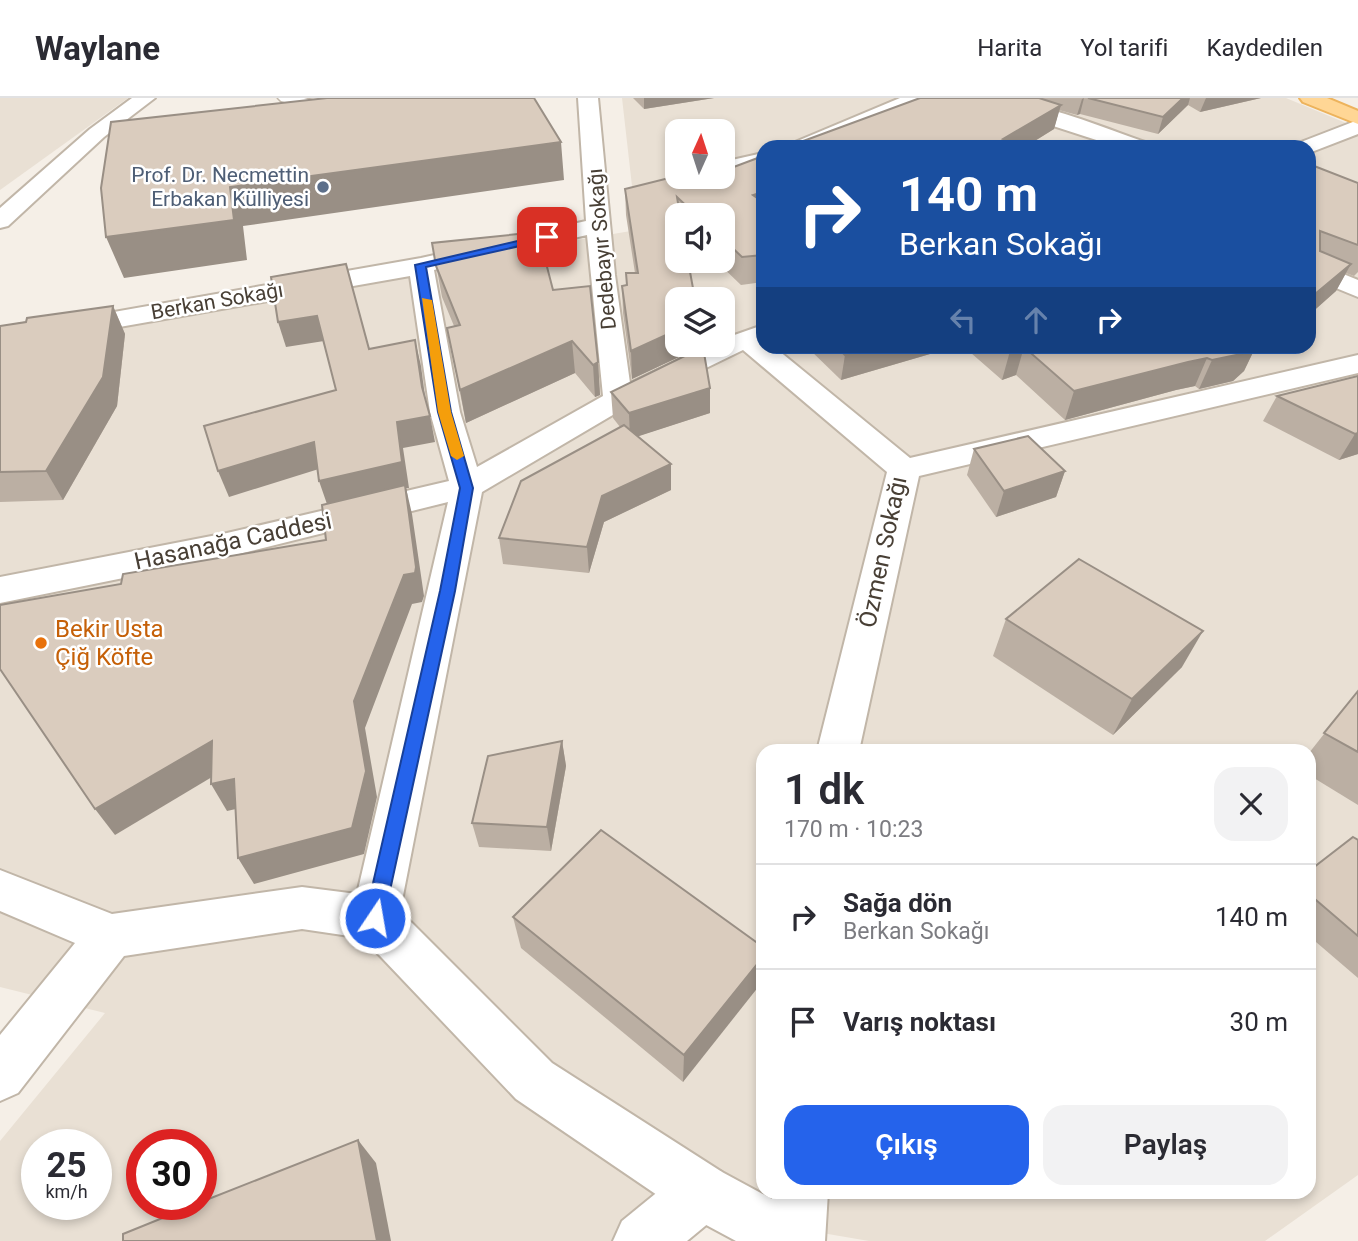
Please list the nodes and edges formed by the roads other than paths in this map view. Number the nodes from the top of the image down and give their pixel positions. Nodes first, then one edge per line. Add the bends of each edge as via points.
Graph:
1 (145, 98) edge
2 (286, 98) edge
3 (588, 98) edge
4 (917, 98) edge
5 (986, 98) edge
6 (1310, 98) edge
7 (350, 113) edge
8 (1358, 118) edge
9 (1358, 125) edge
10 (819, 140) edge
11 (1118, 140) edge
12 (1316, 145) edge
13 (756, 162) edge
14 (735, 166) edge
15 (622, 192) edge
16 (596, 198) junction
17 (0, 221) edge
18 (598, 225) junction
19 (421, 265) junction
20 (1316, 271) edge
21 (1358, 289) edge
22 (755, 336) edge
23 (0, 340) edge
24 (775, 354) edge
25 (1255, 363) dead end
26 (1358, 364) edge
27 (1288, 380) junction
28 (618, 400) junction
29 (904, 469) junction
30 (467, 488) junction
31 (0, 590) edge
32 (840, 744) edge
33 (0, 890) edge
34 (375, 918) junction
35 (111, 936) junction
36 (0, 1075) edge
37 (702, 1192) junction
38 (799, 1199) edge
39 (642, 1241) edge
40 (795, 1241) edge

1 - 17 street via 97,133
2 - 7 lane
3 - 16 street, Dedebayır Sokağı
4 - 10 street
5 - 11 street
6 - 8 main road
9 - 12 street
13 - 14 street
15 - 16 street
16 - 18 street, Dedebayır Sokağı
18 - 19 street, Berkan Sokağı
18 - 28 street, Dedebayır Sokağı
19 - 23 street, Berkan Sokağı
19 - 30 street via 444,412
20 - 21 street
22 - 28 street, Hasanağa Caddesi
24 - 29 street, Özmen Sokağı
25 - 27 street
26 - 27 street
27 - 29 street
28 - 30 street, Hasanağa Caddesi
29 - 32 street, Özmen Sokağı
30 - 31 street, Hasanağa Caddesi via 227,545
30 - 34 street
33 - 35 street
34 - 35 street via 302,908
34 - 37 street via 534,1081
35 - 36 street
37 - 39 street
37 - 40 street
38 - 40 street

